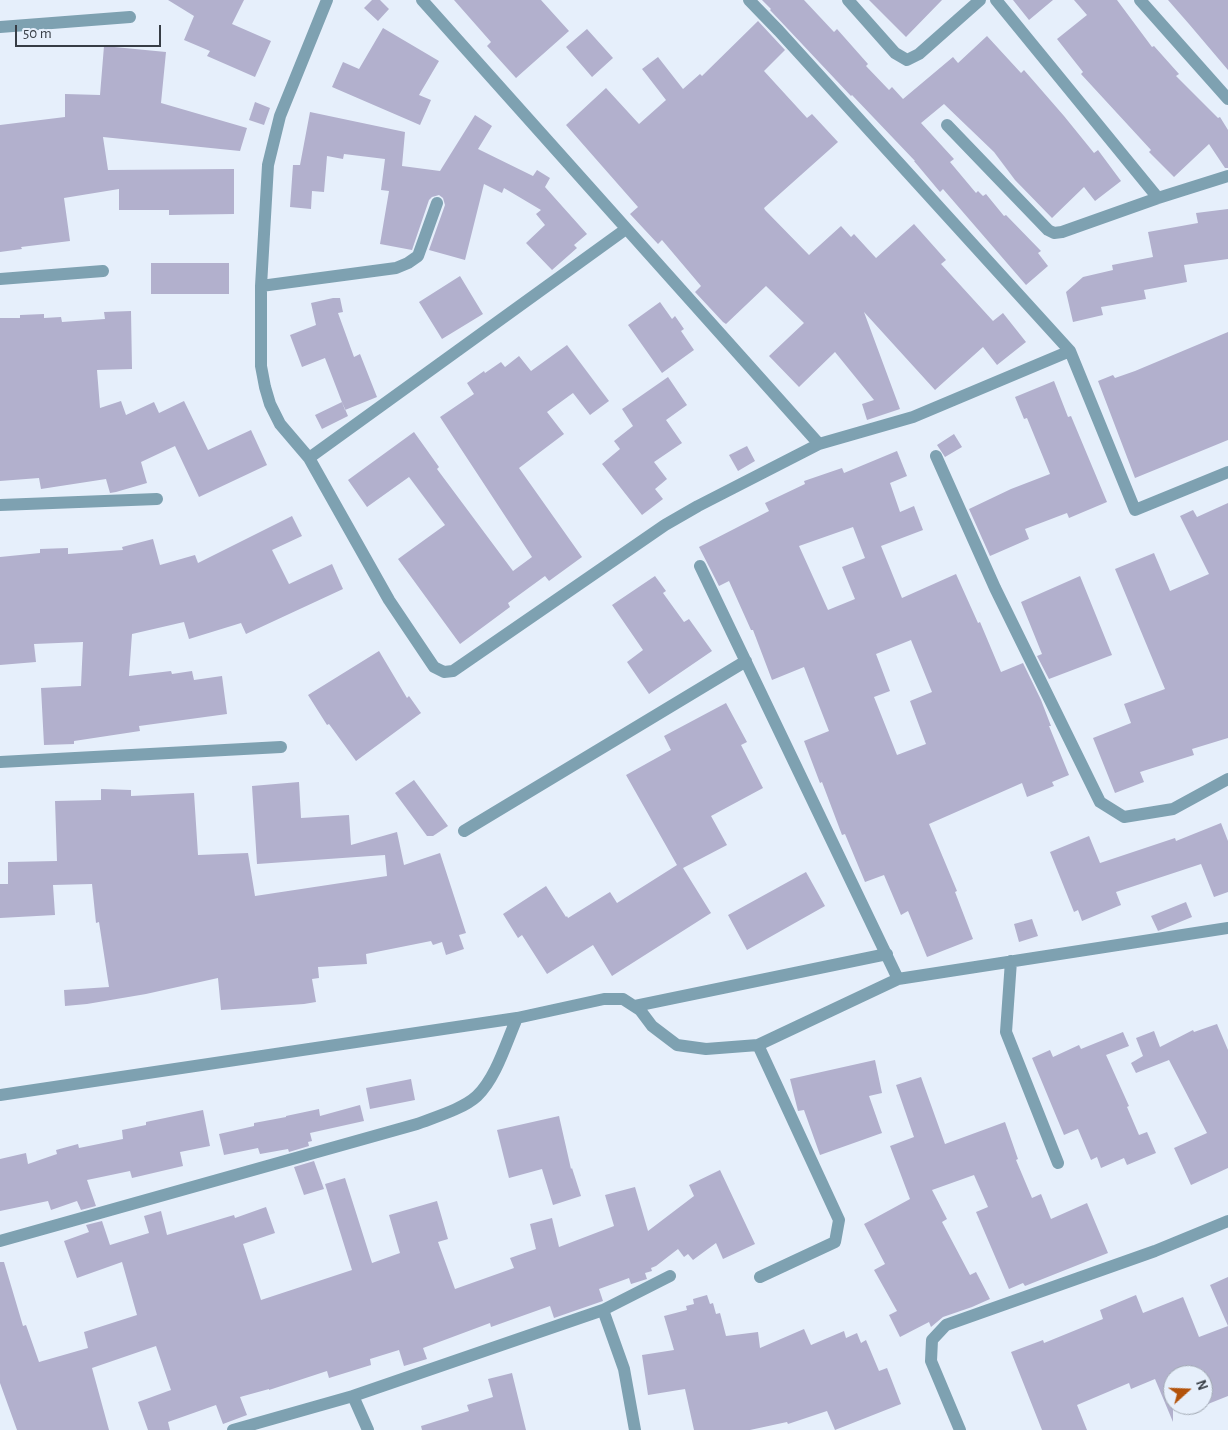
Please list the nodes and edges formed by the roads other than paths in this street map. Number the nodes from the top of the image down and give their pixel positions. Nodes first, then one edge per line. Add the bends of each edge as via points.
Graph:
1 (327, 0) edge
2 (422, 0) edge
3 (749, 0) edge
4 (848, 0) edge
5 (980, 0) edge
6 (996, 0) edge
7 (1140, 0) edge
8 (130, 17) dead end
9 (0, 28) edge
10 (1228, 99) edge
11 (947, 126) dead end
12 (1228, 176) edge
13 (1158, 198) junction
14 (437, 203) dead end
15 (626, 229) junction
16 (103, 271) dead end
17 (0, 279) edge
18 (261, 286) junction
19 (1070, 351) junction
20 (819, 444) junction
21 (936, 456) dead end
22 (309, 458) junction
23 (1228, 472) edge
24 (157, 499) dead end
25 (0, 505) edge
26 (700, 566) dead end
27 (746, 661) junction
28 (282, 747) dead end
29 (0, 762) edge
30 (1228, 779) edge
31 (464, 831) dead end
32 (1228, 928) edge
33 (887, 954) junction
34 (1011, 961) junction
35 (898, 979) junction
36 (634, 1006) junction
37 (517, 1018) junction
38 (758, 1046) junction
39 (0, 1095) edge
40 (1058, 1163) dead end
41 (1228, 1221) edge
42 (0, 1241) edge
43 (670, 1276) dead end
44 (760, 1277) dead end
45 (603, 1310) junction
46 (353, 1396) junction
47 (233, 1430) edge
48 (368, 1430) edge
49 (635, 1430) edge
50 (960, 1430) edge

1 - 18 street via 280,116 273,143 268,165
2 - 15 street
3 - 19 street
4 - 5 street via 895,53 907,60 919,54
6 - 13 street
7 - 10 street
8 - 9 street
11 - 13 street via 1054,233
12 - 13 street
14 - 18 street via 418,256 408,263 396,268
15 - 20 street
15 - 22 street
16 - 17 street
18 - 22 street via 261,366 265,387 280,424
19 - 20 street via 913,417
19 - 23 street via 1135,510
20 - 22 street via 665,525 453,671 444,672 434,667 389,600
21 - 30 street via 995,588 1100,802 1124,816 1173,809
24 - 25 street
26 - 27 street
27 - 31 street
27 - 33 street
28 - 29 street
32 - 34 street
33 - 35 street
33 - 36 street
34 - 35 street
34 - 40 street via 1006,1032
35 - 38 street
36 - 37 street via 623,999 604,999
36 - 38 street via 652,1026 678,1045 706,1049
37 - 39 street
37 - 42 street via 489,1081 476,1097 454,1109 417,1124
38 - 44 street via 839,1220 835,1242
41 - 50 street via 946,1325 932,1340 931,1361
43 - 45 street
45 - 46 street
45 - 49 street via 624,1369
46 - 47 street
46 - 48 street

